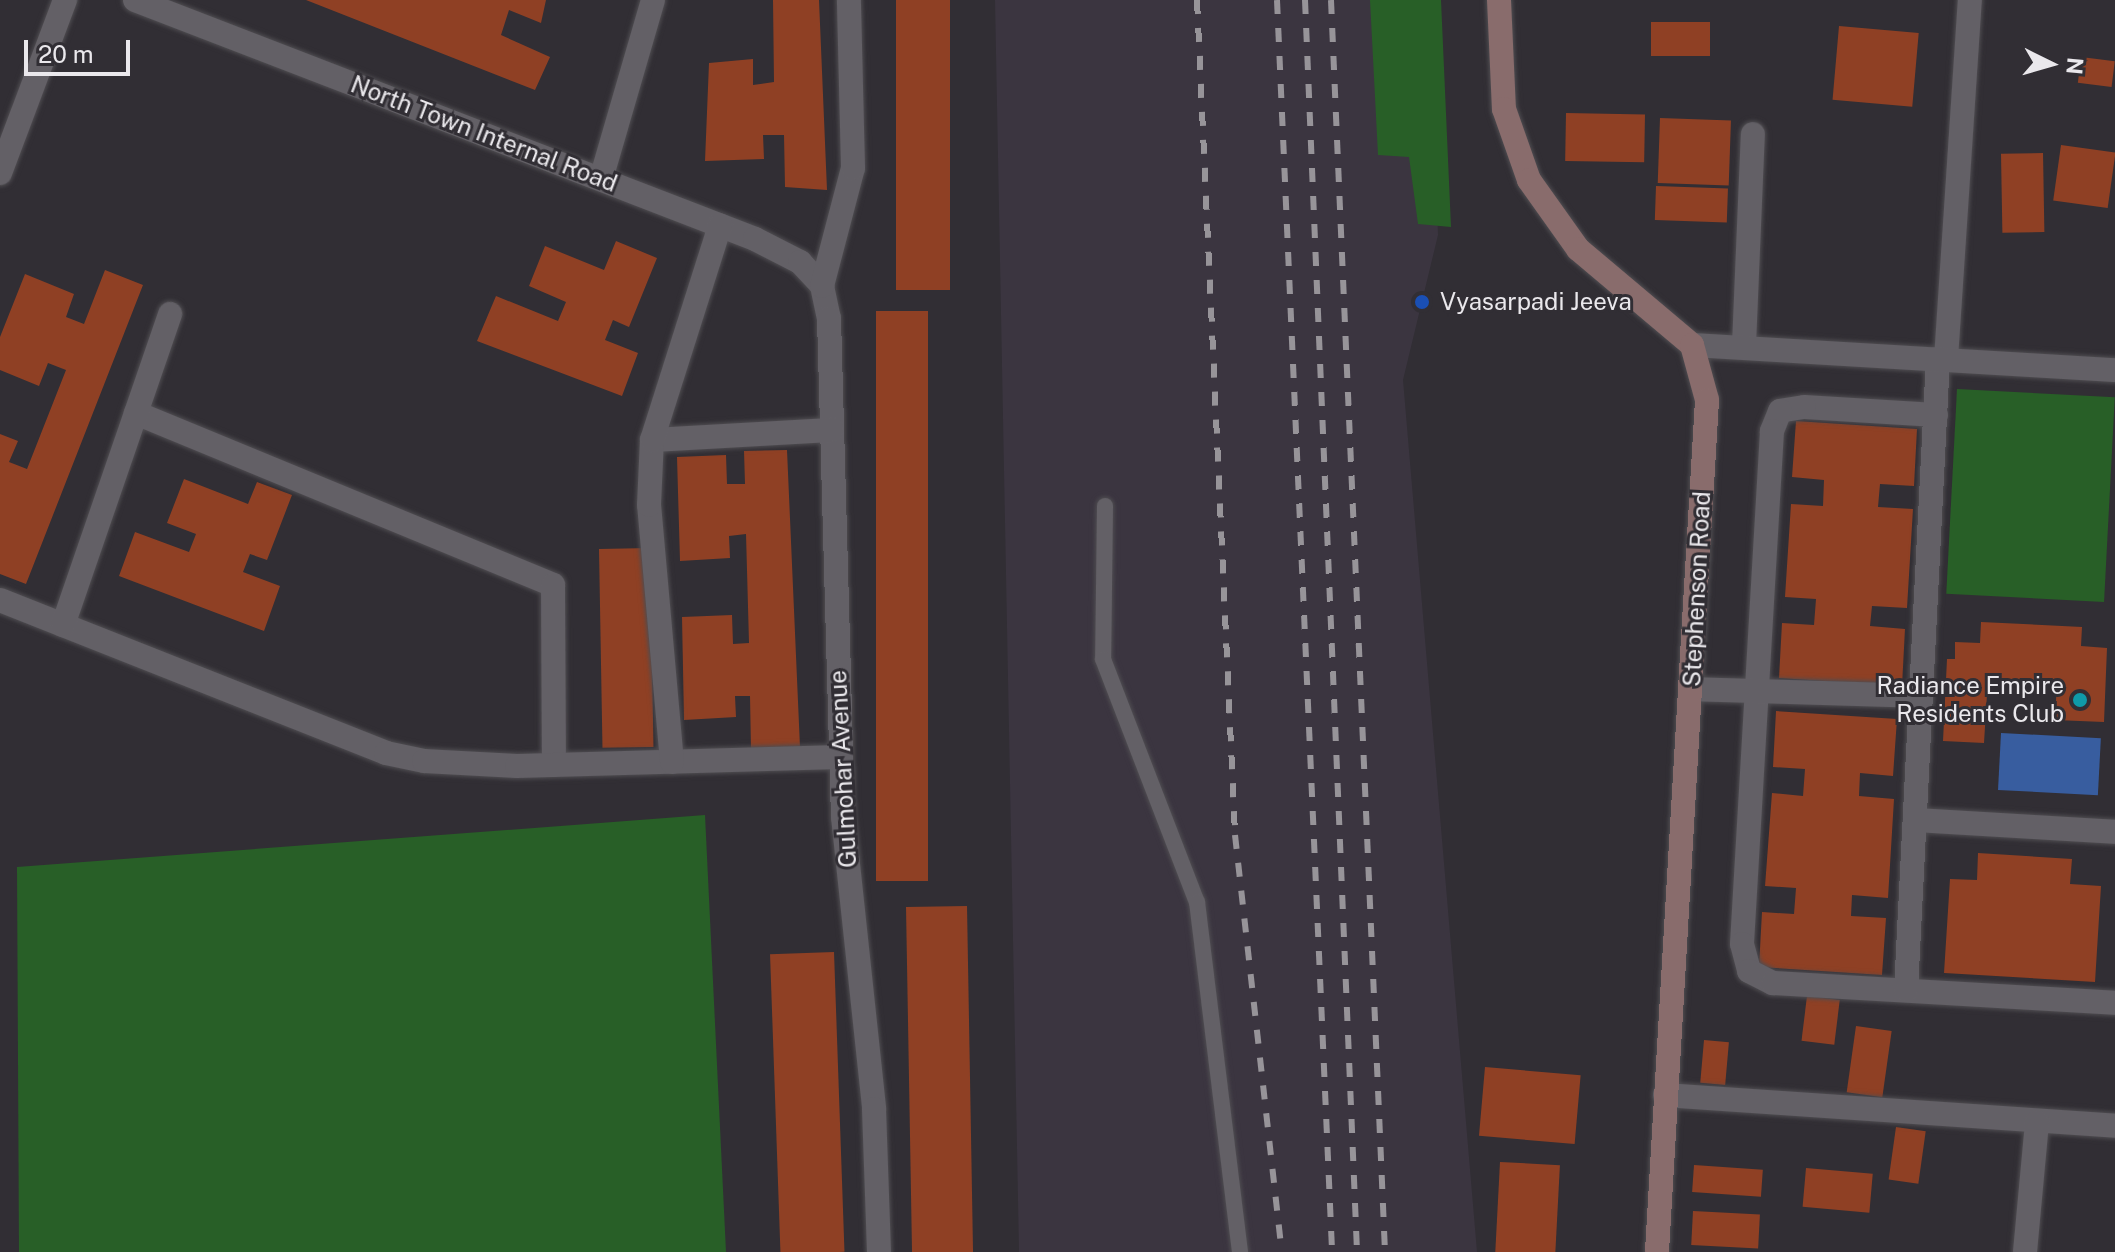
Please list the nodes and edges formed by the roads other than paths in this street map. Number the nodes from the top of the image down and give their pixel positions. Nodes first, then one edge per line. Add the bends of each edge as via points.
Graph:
1 (65, 0) edge
2 (135, 0) edge
3 (653, 0) edge
4 (849, 0) edge
5 (1499, 0) edge
6 (1970, 0) edge
7 (1753, 134) dead end
8 (0, 173) edge
9 (601, 179) junction
10 (720, 225) junction
11 (822, 286) junction
12 (170, 314) dead end
13 (1692, 345) junction
14 (1744, 345) junction
15 (1942, 359) junction
16 (2115, 370) edge
17 (136, 413) junction
18 (1936, 415) junction
19 (832, 430) junction
20 (652, 440) junction
21 (1105, 506) dead end
22 (0, 600) edge
23 (63, 625) junction
24 (1691, 689) junction
25 (1756, 691) junction
26 (1921, 696) junction
27 (840, 757) junction
28 (672, 762) junction
29 (554, 765) junction
30 (1915, 820) junction
31 (2115, 832) edge
32 (1906, 990) junction
33 (2115, 992) edge
34 (2115, 1003) edge
35 (1665, 1095) junction
36 (2037, 1123) junction
37 (2115, 1126) edge
38 (879, 1252) edge
39 (1240, 1252) edge
40 (1657, 1252) edge
41 (2025, 1252) edge

1 - 8 street
2 - 9 street, North Town Internal Road
3 - 9 street
4 - 11 street, Gulmohar Avenue via 853,168
5 - 13 main road via 1504,109 1529,180 1578,249
6 - 15 street
7 - 14 street
9 - 10 street, North Town Internal Road
10 - 11 street, North Town Internal Road via 788,254
10 - 20 street
11 - 19 street, Gulmohar Avenue
12 - 17 street
13 - 14 street
13 - 24 main road, Stephenson Road via 1707,400
14 - 15 street
15 - 16 street
15 - 18 street
17 - 23 street
17 - 29 street via 553,585
18 - 25 street via 1780,411 1772,431
18 - 26 street
19 - 20 street
19 - 27 street, Gulmohar Avenue
20 - 28 street via 649,505
21 - 39 lane via 1103,659 1197,902
22 - 23 street
23 - 29 street via 386,753 463,765
24 - 25 street
24 - 35 main road, Stephenson Road
25 - 26 street
25 - 32 street via 1742,944 1749,971 1773,983
26 - 30 street
27 - 28 street
27 - 38 street, Gulmohar Avenue via 874,1109
28 - 29 street
30 - 31 street
30 - 32 street
32 - 34 street
33 - 34 street
35 - 36 street
35 - 40 main road, Stephenson Road
36 - 37 street
36 - 41 street

